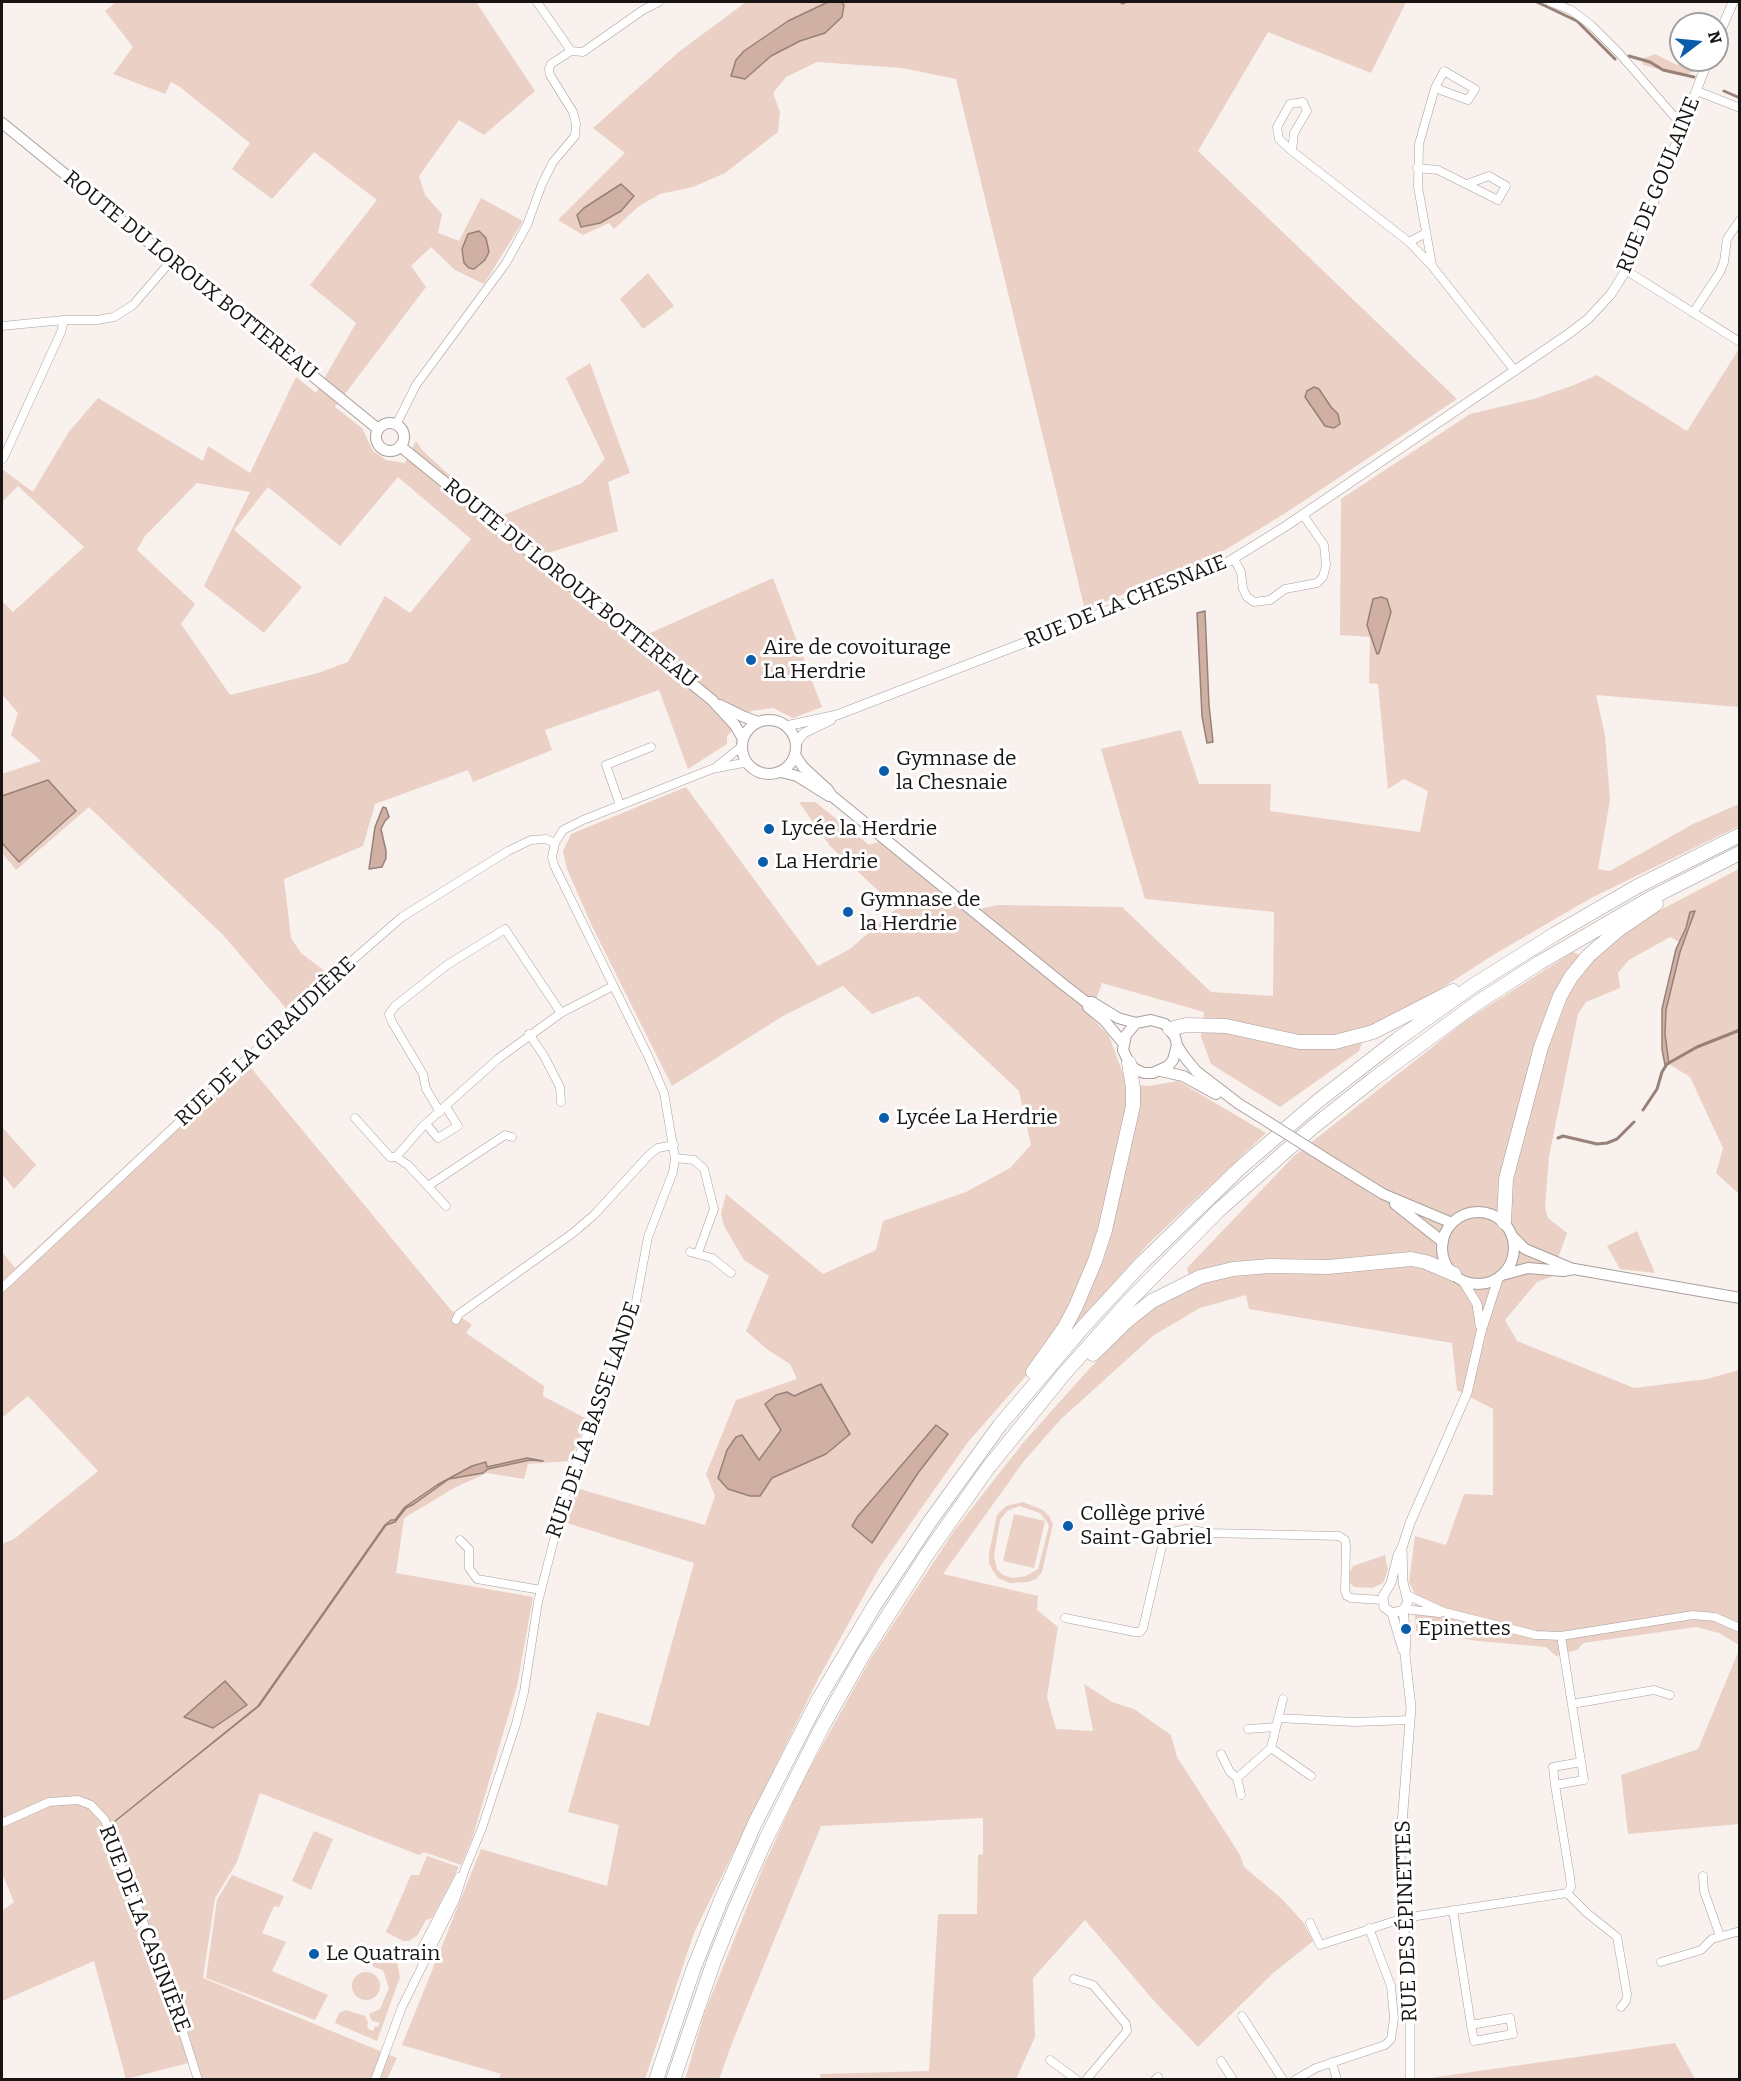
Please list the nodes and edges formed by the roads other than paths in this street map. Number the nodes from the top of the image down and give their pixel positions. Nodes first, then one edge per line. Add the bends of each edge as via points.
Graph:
1 (537, 2) edge
2 (659, 2) edge
3 (1550, 2) edge
4 (571, 51) junction
5 (1704, 72) edge
6 (1435, 88) junction
7 (1697, 91) junction
8 (1740, 108) edge
9 (2, 123) edge
10 (1684, 124) junction
11 (1292, 151) junction
12 (1417, 168) junction
13 (1467, 184) junction
14 (1740, 220) edge
15 (1426, 233) junction
16 (1409, 242) junction
17 (171, 261) junction
18 (1432, 266) junction
19 (1627, 271) junction
20 (1693, 313) junction
21 (64, 320) junction
22 (2, 326) edge
23 (1740, 342) edge
24 (1515, 371) junction
25 (1456, 411) joint
26 (396, 425) junction
27 (378, 429) junction
28 (400, 446) junction
29 (3, 459) dead end
30 (1303, 514) junction
31 (1234, 559) junction
32 (712, 700) junction
33 (837, 715) junction
34 (758, 722) junction
35 (786, 726) junction
36 (742, 742) junction
37 (796, 743) junction
38 (651, 747) dead end
39 (795, 755) junction
40 (748, 764) junction
41 (712, 769) junction
42 (781, 772) junction
43 (832, 796) junction
44 (620, 805) junction
45 (1740, 835) edge
46 (555, 843) junction
47 (1734, 856) edge
48 (1474, 985) junction
49 (614, 986) junction
50 (1086, 1002) junction
51 (561, 1012) junction
52 (1136, 1023) junction
53 (1170, 1029) junction
54 (529, 1034) junction
55 (1123, 1043) junction
56 (1177, 1045) junction
57 (1129, 1063) junction
58 (1161, 1071) junction
59 (561, 1102) dead end
60 (1239, 1104) junction
61 (443, 1109) junction
62 (355, 1118) dead end
63 (426, 1124) junction
64 (512, 1137) dead end
65 (674, 1145) junction
66 (396, 1157) junction
67 (675, 1158) junction
68 (428, 1186) junction
69 (1383, 1194) junction
70 (446, 1206) dead end
71 (1504, 1222) junction
72 (1452, 1223) junction
73 (1513, 1237) junction
74 (1443, 1242) junction
75 (1574, 1269) junction
76 (731, 1273) dead end
77 (1458, 1277) junction
78 (1500, 1277) junction
79 (3, 1287) edge
80 (1740, 1298) edge
81 (456, 1320) dead end
82 (1480, 1332) junction
83 (1063, 1375) junction
84 (1000, 1425) junction
85 (460, 1540) dead end
86 (1402, 1548) junction
87 (540, 1590) junction
88 (1387, 1590) junction
89 (1406, 1593) junction
90 (1382, 1600) junction
91 (1404, 1610) junction
92 (1444, 1612) junction
93 (1392, 1613) junction
94 (1065, 1618) dead end
95 (1740, 1628) edge
96 (1561, 1636) junction
97 (1405, 1655) junction
98 (1670, 1695) dead end
99 (1283, 1699) dead end
100 (1572, 1704) junction
101 (1410, 1720) junction
102 (1277, 1722) junction
103 (1248, 1729) dead end
104 (1271, 1748) junction
105 (1221, 1754) dead end
106 (1581, 1762) junction
107 (1311, 1776) dead end
108 (1237, 1778) junction
109 (1555, 1785) junction
110 (1241, 1795) dead end
111 (2, 1823) edge
112 (1702, 1876) dead end
113 (1567, 1893) junction
114 (1453, 1910) junction
115 (1404, 1918) junction
116 (1310, 1923) dead end
117 (1369, 1928) junction
118 (1740, 1930) edge
119 (1720, 1936) junction
120 (1661, 1962) dead end
121 (1074, 1979) dead end
122 (1621, 2007) dead end
123 (1242, 2016) dead end
124 (1471, 2025) junction
125 (1050, 2060) dead end
126 (1221, 2061) dead end
127 (1332, 2062) junction
128 (198, 2079) edge
129 (373, 2079) edge
130 (656, 2079) edge
131 (673, 2079) edge
132 (1077, 2079) edge
133 (1086, 2079) edge
134 (1233, 2079) edge
135 (1283, 2079) edge
136 (1295, 2079) edge
137 (1337, 2079) edge
138 (1410, 2079) edge

1 - 4 street
2 - 4 street via 583,52
3 - 10 street via 1571,10 1590,25
4 - 26 street via 549,69 573,112 575,136 553,162 527,225 506,263 416,385
5 - 7 street, RUE DE GOULAINE
6 - 6 street via 1444,71 1475,89 1468,100
6 - 12 street via 1419,144
7 - 8 street
7 - 10 street, RUE DE GOULAINE
9 - 17 main road, ROUTE DU LOROUX BOTTEREAU
10 - 19 street, RUE DE GOULAINE
11 - 11 street via 1294,132 1307,111 1304,102 1290,104 1277,127 1279,139
11 - 16 street
12 - 13 street via 1438,170
12 - 15 street
13 - 13 street via 1498,200 1506,186 1489,176
14 - 20 street via 1728,239 1720,272
15 - 16 street
15 - 18 street
16 - 18 street
17 - 21 street via 124,312 96,320
17 - 27 main road, ROUTE DU LOROUX BOTTEREAU
18 - 24 street
19 - 20 street
19 - 24 street, RUE DE GOULAINE via 1588,319
20 - 23 street
21 - 22 street
21 - 29 street
24 - 25 street, RUE DE GOULAINE
25 - 30 street, RUE DE LA CHESNAIE
26 - 27 main road via 384,424
26 - 28 main road via 403,435
27 - 28 main road via 376,438 380,446 387,450
28 - 32 main road, ROUTE DU LOROUX BOTTEREAU
30 - 31 street, RUE DE LA CHESNAIE
30 - 31 street via 1324,545 1326,565 1317,583 1285,589 1270,600 1254,602 1243,590 1241,572
31 - 33 street, RUE DE LA CHESNAIE
32 - 34 main road, ROUTE DU LOROUX BOTTEREAU
32 - 36 main road, ROUTE DU LOROUX BOTTEREAU via 735,724
33 - 35 street
33 - 37 street via 804,733
34 - 35 main road via 773,720
34 - 36 main road
35 - 37 main road
36 - 40 main road
36 - 41 street via 732,756
37 - 39 main road
38 - 44 street via 606,765
39 - 42 main road
39 - 43 main road
40 - 41 street
40 - 42 main road via 759,773
41 - 44 street
42 - 43 main road
43 - 50 main road
44 - 46 street via 569,826
45 - 48 highway via 1638,886
46 - 49 street, RUE DE LA BASSE LANDE via 554,865
46 - 79 street, RUE DE LA GIRAUDIÈRE via 540,839 523,843 402,917
47 - 71 highway via 1717,872 1658,903 1618,930 1571,977 1541,1047 1506,1179
47 - 83 highway via 1651,898 1539,963 1375,1078 1206,1222
48 - 53 highway via 1459,987 1373,1032 1335,1042 1299,1041 1226,1026 1186,1025
48 - 84 highway via 1318,1101 1199,1206 1091,1318
49 - 51 street
49 - 65 street, RUE DE LA BASSE LANDE via 664,1093
50 - 52 main road
50 - 55 main road
51 - 54 street
51 - 61 street via 505,929 447,965 395,1006 389,1014 392,1023 423,1074 426,1089
52 - 53 main road via 1151,1020
52 - 55 main road
53 - 56 main road
54 - 59 street via 560,1087
54 - 61 street
55 - 57 main road
56 - 58 main road via 1173,1060
56 - 60 main road via 1196,1071
57 - 58 main road via 1144,1073
57 - 84 highway via 1133,1106 1095,1261 1065,1327 1003,1410
58 - 60 main road via 1183,1076
60 - 69 main road, bridge
61 - 63 street
61 - 63 street via 458,1125 438,1138
62 - 66 street via 390,1157
63 - 66 street
64 - 68 street via 504,1135
65 - 67 street, RUE DE LA BASSE LANDE
65 - 81 street via 650,1154 573,1233 459,1314
66 - 68 street
67 - 76 street via 694,1160 704,1169 714,1209 694,1252 712,1258
67 - 87 street, RUE DE LA BASSE LANDE via 648,1238 635,1307 568,1485
68 - 70 street
69 - 72 main road
69 - 74 main road
71 - 72 main road via 1479,1212
71 - 73 main road
72 - 74 main road
73 - 75 main road via 1525,1249
73 - 78 main road via 1514,1257
74 - 77 main road via 1444,1258
75 - 78 main road via 1528,1268
75 - 80 main road
77 - 78 main road via 1483,1284
77 - 82 street via 1477,1304
77 - 83 highway via 1411,1259 1328,1267 1252,1266 1216,1273 1152,1301 1077,1371
78 - 82 street
82 - 86 street via 1467,1393
83 - 131 highway via 988,1468 928,1553 821,1729 735,1909
84 - 130 highway via 888,1583 788,1757 721,1900
85 - 87 street via 469,1549 469,1568 477,1578
86 - 88 street
86 - 89 street
87 - 129 street, RUE DE LA BASSE LANDE via 524,1692 482,1827 465,1869 422,1948 422,1965
88 - 89 street via 1396,1587
88 - 90 street
89 - 91 street via 1408,1602
89 - 92 street
90 - 93 street
90 - 94 street via 1347,1596 1346,1545 1339,1536 1186,1529 1172,1532 1162,1542 1140,1632
91 - 92 street
91 - 93 street
91 - 97 street, RUE DES ÉPINETTES
92 - 96 street via 1526,1633
93 - 97 street, RUE DES ÉPINETTES
95 - 96 street via 1715,1617 1693,1615
96 - 100 street
97 - 101 street, RUE DES ÉPINETTES
98 - 100 street via 1654,1690
99 - 102 street
100 - 106 street
101 - 102 street
101 - 115 street, RUE DES ÉPINETTES via 1400,1866
102 - 103 street
102 - 104 street
104 - 107 street
104 - 108 street
105 - 108 street
106 - 109 street via 1553,1767
106 - 109 street via 1584,1780
108 - 110 street
109 - 113 street via 1570,1877
111 - 128 street, RUE DE LA CASINIÈRE via 49,1802 78,1800 91,1805 105,1820 169,1987
112 - 119 street
113 - 114 street
113 - 122 street via 1617,1937 1627,1994
114 - 115 street
114 - 124 street
115 - 117 street
115 - 138 street, RUE DES ÉPINETTES
116 - 117 street via 1320,1945
117 - 127 street via 1391,1986 1391,2039 1385,2045
118 - 119 street
119 - 120 street via 1701,1950
121 - 133 street via 1093,1985 1126,2024 1127,2031
123 - 135 street
124 - 124 street via 1510,2018 1513,2034 1474,2041
125 - 132 street
126 - 134 street
127 - 136 street
127 - 137 street

